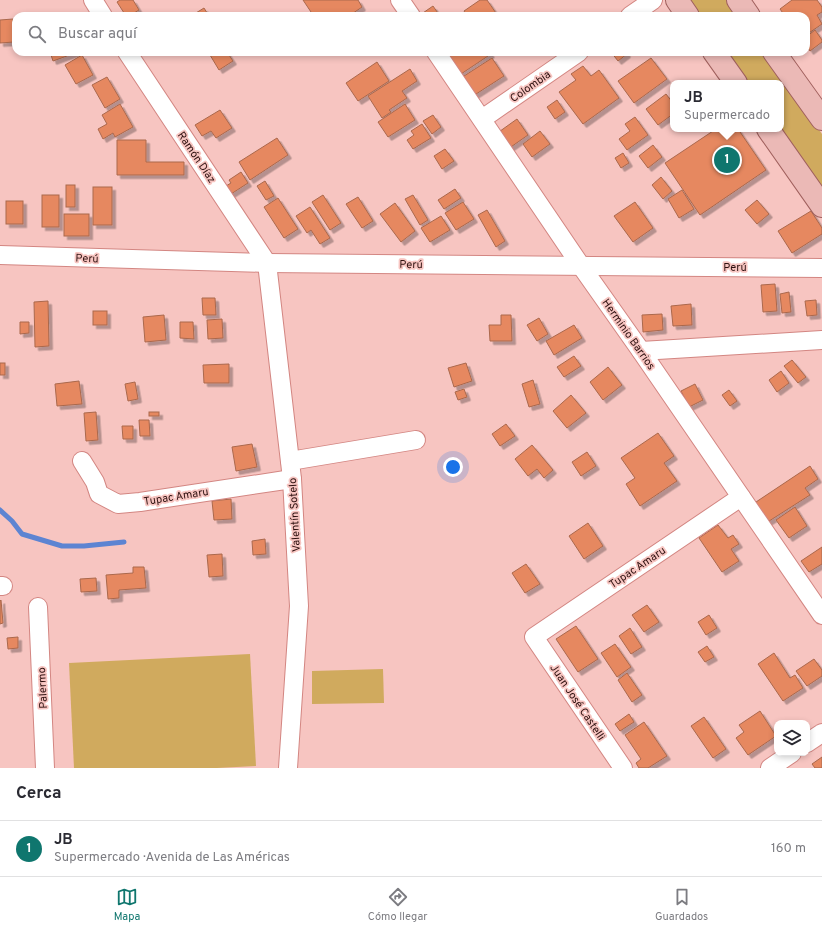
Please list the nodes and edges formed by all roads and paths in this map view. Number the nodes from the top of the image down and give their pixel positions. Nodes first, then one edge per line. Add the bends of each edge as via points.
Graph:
1 (93, 0) edge
2 (400, 0) edge
3 (653, 0) edge
4 (677, 0) edge
5 (738, 0) edge
6 (100, 12) edge
7 (408, 12) edge
8 (636, 12) edge
9 (685, 12) edge
10 (746, 12) edge
11 (130, 56) edge
12 (439, 56) edge
13 (573, 56) edge
14 (717, 56) edge
15 (777, 56) edge
16 (734, 80) edge
17 (482, 119) junction
18 (822, 119) edge
19 (770, 132) edge
20 (822, 206) edge
21 (0, 255) edge
22 (267, 263) junction
23 (581, 266) junction
24 (822, 268) edge
25 (822, 340) edge
26 (641, 351) junction
27 (416, 440) dead end
28 (290, 460) junction
29 (82, 461) dead end
30 (292, 479) junction
31 (741, 497) junction
32 (38, 607) dead end
33 (822, 615) edge
34 (534, 637) joint
35 (822, 733) edge
36 (810, 741) edge
37 (788, 756) edge
38 (46, 768) edge
39 (288, 768) edge
40 (623, 768) edge
41 (770, 768) edge

1 - 6 street
2 - 7 street
3 - 8 street
4 - 9 main road
5 - 10 main road
11 - 22 street, Ramón Díaz
12 - 17 street, Herminio Barrios
13 - 17 street, Colombia
14 - 16 main road
15 - 18 main road
17 - 23 street, Herminio Barrios
19 - 20 main road
21 - 22 street, Perú
22 - 23 street, Perú
22 - 28 street, Valentín Sotelo
23 - 24 street, Perú
23 - 26 street, Herminio Barrios
25 - 26 street
26 - 31 street, Herminio Barrios
27 - 28 street
28 - 30 street, Valentín Sotelo
29 - 30 street, Tupac Amaru via 99,494 118,504
30 - 39 street, Valentín Sotelo via 299,606
31 - 33 street, Herminio Barrios
31 - 34 street, Tupac Amaru
32 - 38 street, Palermo
34 - 40 street, Juan José Castelli
35 - 36 street
37 - 41 street

